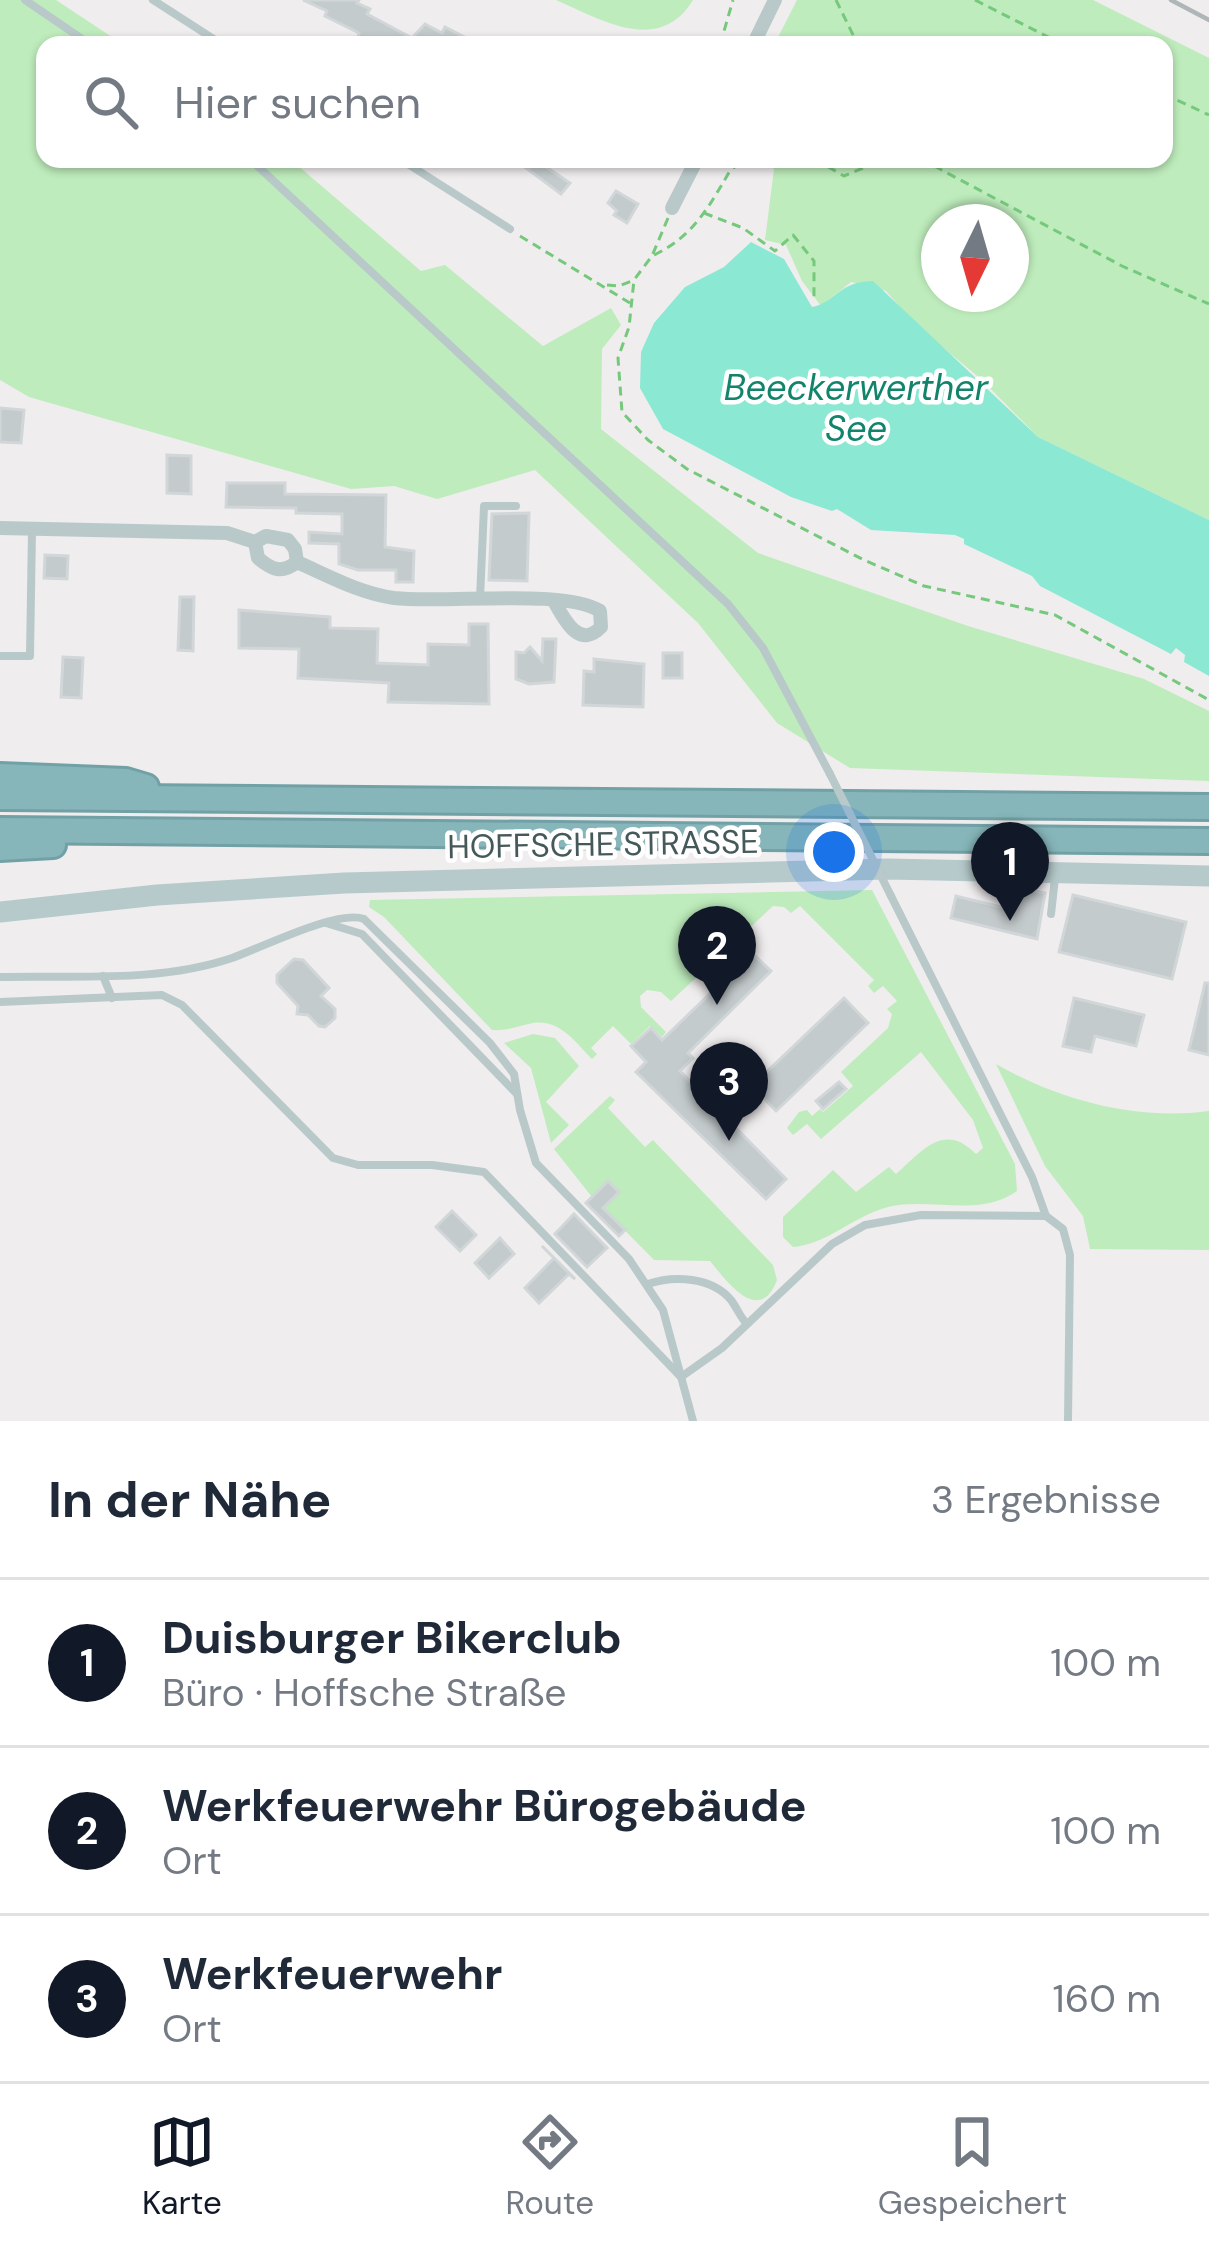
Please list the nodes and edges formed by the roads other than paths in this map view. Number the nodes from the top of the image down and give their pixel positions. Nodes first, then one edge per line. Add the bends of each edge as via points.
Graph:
1 (25, 0) edge
2 (153, 0) edge
3 (775, 0) edge
4 (78, 36) edge
5 (209, 36) edge
6 (757, 36) edge
7 (260, 168) edge
8 (414, 168) edge
9 (692, 168) edge
10 (672, 208) road end
11 (510, 229) road end
12 (516, 506) dead end
13 (0, 528) edge
14 (32, 529) junction
15 (255, 542) junction
16 (297, 562) junction
17 (480, 600) junction
18 (554, 601) dead end
19 (0, 656) edge
20 (0, 776) edge
21 (0, 797) edge
22 (183, 798) junction
23 (1209, 807) edge
24 (0, 830) edge
25 (144, 831) junction
26 (1209, 842) edge
27 (0, 848) edge
28 (1056, 870) junction
29 (1209, 876) edge
30 (0, 912) edge
31 (1051, 914) dead end
32 (326, 923) junction
33 (160, 974) junction
34 (104, 976) junction
35 (0, 977) edge
36 (162, 995) junction
37 (112, 998) junction
38 (0, 1002) edge
39 (518, 1095) junction
40 (1046, 1216) junction
41 (648, 1284) junction
42 (747, 1324) junction
43 (681, 1377) junction
44 (693, 1421) edge
45 (1068, 1421) edge

1 - 4 lane
2 - 5 lane
3 - 6 street
7 - 40 lane, bridge via 728,604 763,648
8 - 11 lane
9 - 10 street
12 - 17 lane via 484,506
13 - 14 street
14 - 15 street via 227,533
14 - 19 lane via 31,656
15 - 16 street via 288,540
15 - 16 street via 267,566
16 - 17 street via 395,598
17 - 18 street
20 - 22 highway via 126,781
21 - 22 highway
22 - 23 highway
24 - 25 highway
25 - 26 highway
25 - 27 highway
28 - 29 street, HOFFSCHE STRASSE
28 - 30 street, HOFFSCHE STRASSE via 344,883
28 - 31 lane
32 - 33 lane via 220,962
32 - 39 lane via 362,934
32 - 39 lane via 359,916 384,937 490,1043 514,1074
33 - 34 lane
33 - 36 lane
34 - 35 lane
34 - 37 lane
36 - 37 lane
36 - 43 lane via 196,1019 333,1159 484,1172
37 - 38 lane
39 - 41 lane via 536,1163
40 - 42 lane via 922,1215 865,1225 832,1244
40 - 45 lane via 1063,1229 1070,1255
41 - 42 lane via 706,1281
41 - 43 lane
42 - 43 lane
43 - 44 lane

